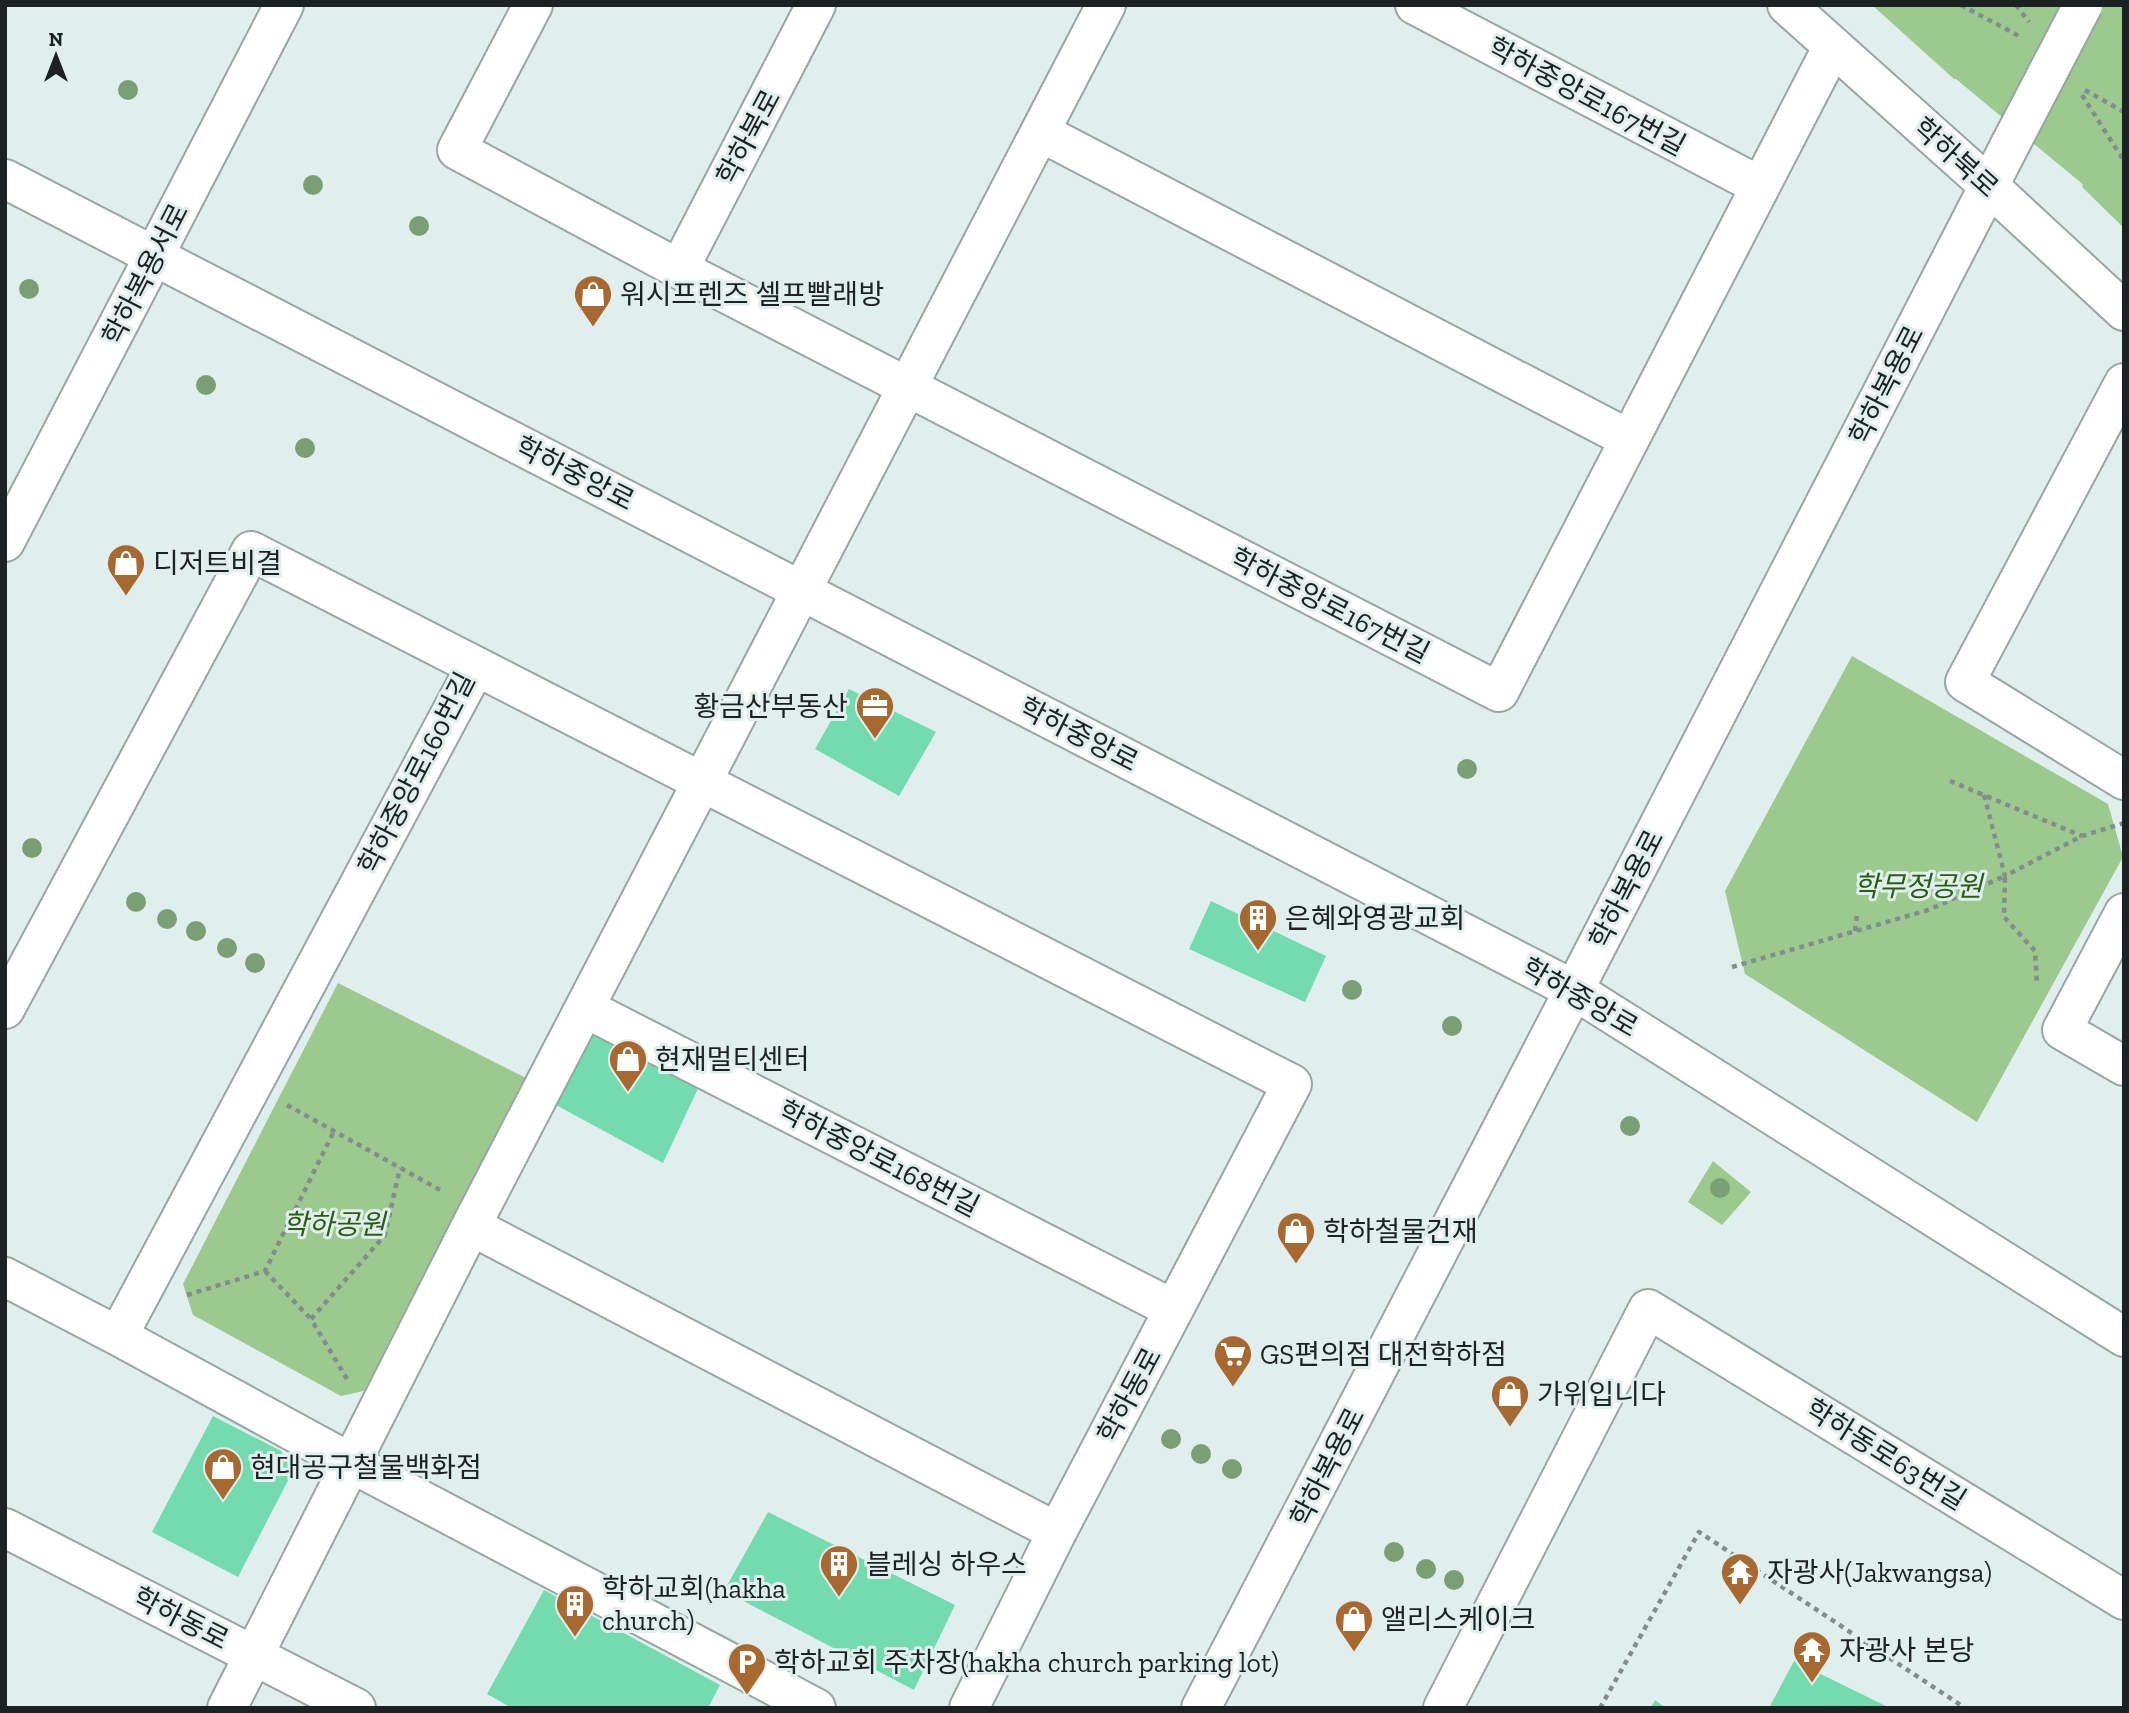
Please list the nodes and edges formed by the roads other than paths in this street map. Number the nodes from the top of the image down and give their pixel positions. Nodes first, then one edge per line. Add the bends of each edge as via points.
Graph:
1 (284, 5) edge
2 (533, 5) edge
3 (816, 5) edge
4 (1106, 5) edge
5 (1415, 5) edge
6 (1787, 5) edge
7 (2083, 5) edge
8 (1833, 46) junction
9 (1040, 132) junction
10 (5, 179) edge
11 (1760, 186) junction
12 (1989, 186) junction
13 (154, 256) junction
14 (679, 269) junction
15 (2124, 311) edge
16 (2124, 383) edge
17 (908, 388) junction
18 (1629, 439) junction
19 (5, 542) edge
20 (803, 591) junction
21 (476, 666) junction
22 (2124, 780) edge
23 (703, 782) junction
24 (2124, 912) edge
25 (1574, 990) junction
26 (585, 1008) junction
27 (5, 1009) edge
28 (2124, 1066) edge
29 (471, 1226) junction
30 (5, 1277) edge
31 (1173, 1309) junction
32 (118, 1336) junction
33 (2124, 1337) edge
34 (351, 1463) junction
35 (5, 1528) edge
36 (1057, 1532) junction
37 (2124, 1600) edge
38 (255, 1656) junction
39 (227, 1708) edge
40 (356, 1708) edge
41 (816, 1708) edge
42 (969, 1708) edge
43 (1201, 1708) edge
44 (1443, 1708) edge

1 - 13 street, 학하복용서로
2 - 14 street via 457,150
3 - 14 street, 학하북로
4 - 9 street
5 - 11 street, 학하중앙로167번길
6 - 8 street, 학하북로
7 - 12 street, 학하복용로, bridge
8 - 11 street, 학하중앙로167번길
8 - 12 street, 학하북로
9 - 17 street
9 - 18 street
10 - 13 street, 학하중앙로
11 - 18 street, 학하중앙로167번길
12 - 15 street, 학하북로
12 - 25 street, 학하복용로
13 - 19 street, 학하복용서로
13 - 20 street, 학하중앙로
14 - 17 street
16 - 22 street via 1965,682
17 - 18 street, 학하중앙로167번길 via 1499,692
17 - 20 street
20 - 23 street
20 - 25 street, 학하중앙로
21 - 23 street
21 - 27 street, 학하중앙로160번길 via 251,551
21 - 32 street, 학하중앙로160번길
23 - 26 street
23 - 31 street, 학하동로 via 1292,1084
24 - 28 street via 2062,1030
25 - 33 street, 학하중앙로
25 - 43 street, 학하복용로
26 - 29 street
26 - 31 street, 학하중앙로168번길
29 - 34 street
29 - 36 street
30 - 32 street
31 - 36 street, 학하동로
32 - 34 street
34 - 38 street
34 - 41 street
35 - 38 street, 학하동로
36 - 42 street, 학하동로
37 - 44 street, 학하동로63번길 via 1648,1309
38 - 39 street
38 - 40 street, 학하동로

